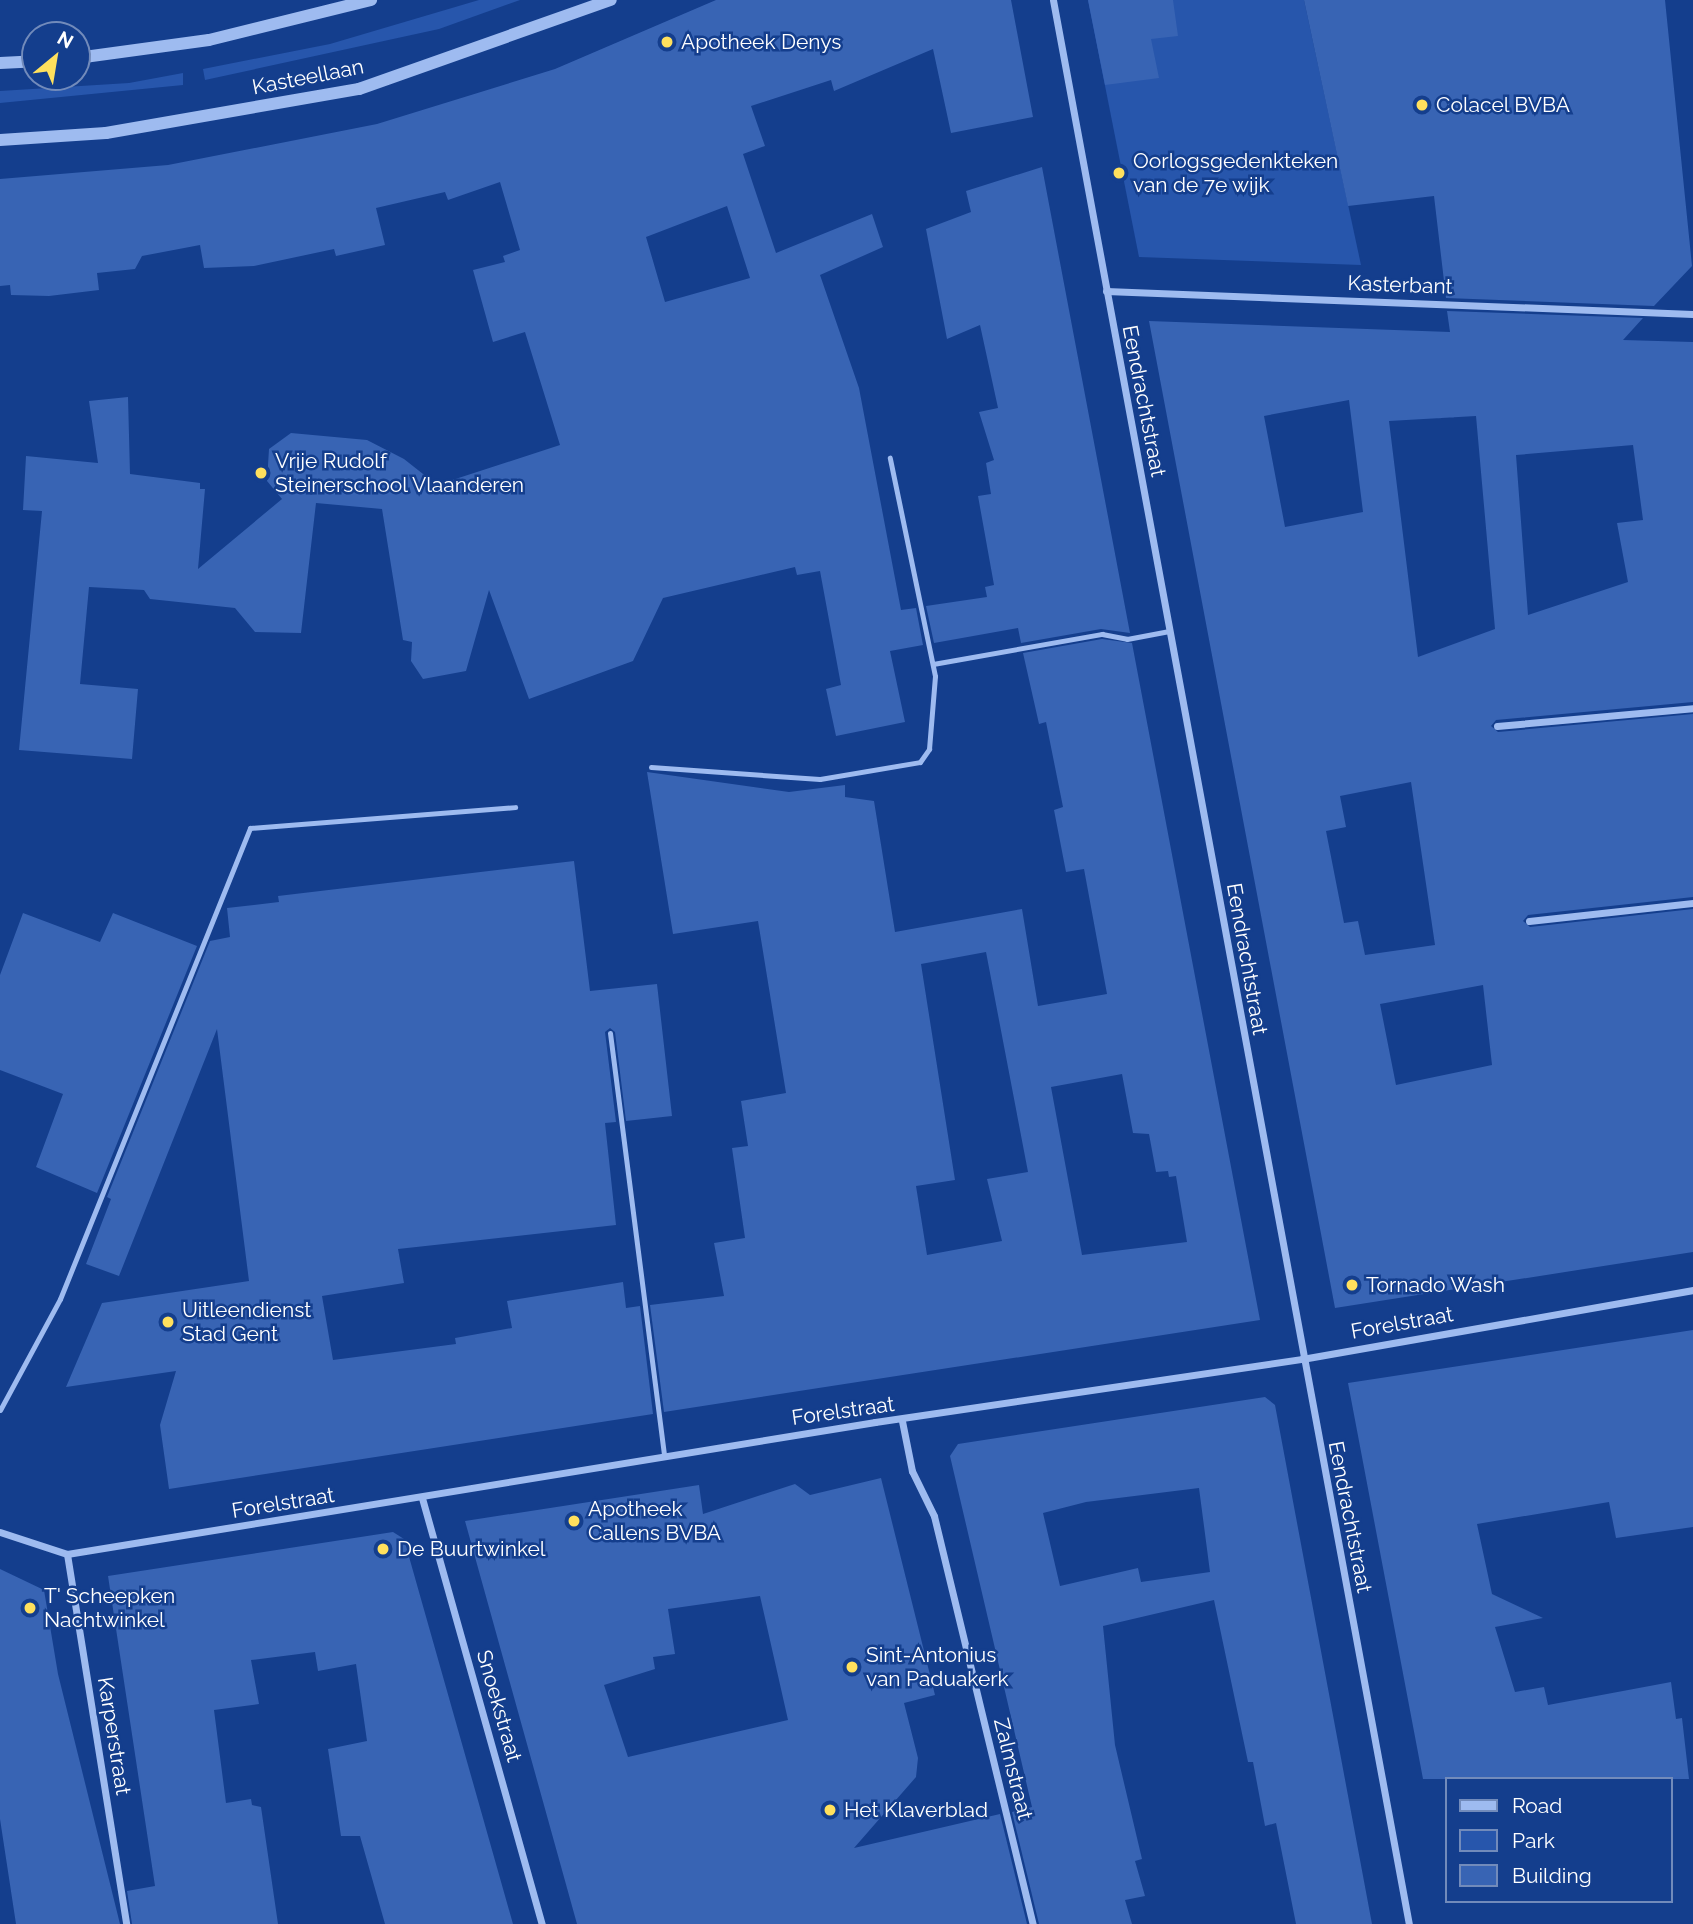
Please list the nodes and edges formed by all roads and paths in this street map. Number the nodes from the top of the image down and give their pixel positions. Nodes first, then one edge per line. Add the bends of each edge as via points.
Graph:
1 (371, 0) edge
2 (611, 0) edge
3 (1053, 0) edge
4 (91, 56) edge
5 (21, 61) edge
6 (0, 62) edge
7 (0, 140) edge
8 (1106, 291) junction
9 (1693, 314) edge
10 (890, 458) dead end
11 (1169, 631) junction
12 (933, 664) junction
13 (1693, 708) edge
14 (1497, 726) dead end
15 (651, 767) dead end
16 (514, 807) dead end
17 (1693, 903) edge
18 (1529, 921) dead end
19 (610, 1033) dead end
20 (1693, 1290) edge
21 (1302, 1359) junction
22 (0, 1410) edge
23 (902, 1420) junction
24 (664, 1458) junction
25 (422, 1498) junction
26 (0, 1532) edge
27 (67, 1554) junction
28 (126, 1924) edge
29 (542, 1924) edge
30 (1033, 1924) edge
31 (1409, 1924) edge

1 - 4 street via 208,40
2 - 7 street, Kasteellaan via 359,89 106,132
3 - 8 street, Eendrachtstraat
5 - 6 street
8 - 9 street, Kasterbant
8 - 11 street, Eendrachtstraat
10 - 12 lane
11 - 12 lane via 1127,639 1102,634
11 - 21 street, Eendrachtstraat
12 - 15 lane via 929,749 920,762 820,779
13 - 14 street
16 - 22 lane via 250,828 60,1299
17 - 18 street
19 - 24 lane
20 - 21 street, Forelstraat
21 - 23 street, Forelstraat
21 - 31 street, Eendrachtstraat
23 - 24 street, Forelstraat
23 - 30 street, Zalmstraat via 912,1471 934,1516
24 - 25 street, Forelstraat
25 - 27 street, Forelstraat
25 - 29 street, Snoekstraat
26 - 27 street, Forelstraat
27 - 28 street, Karperstraat

